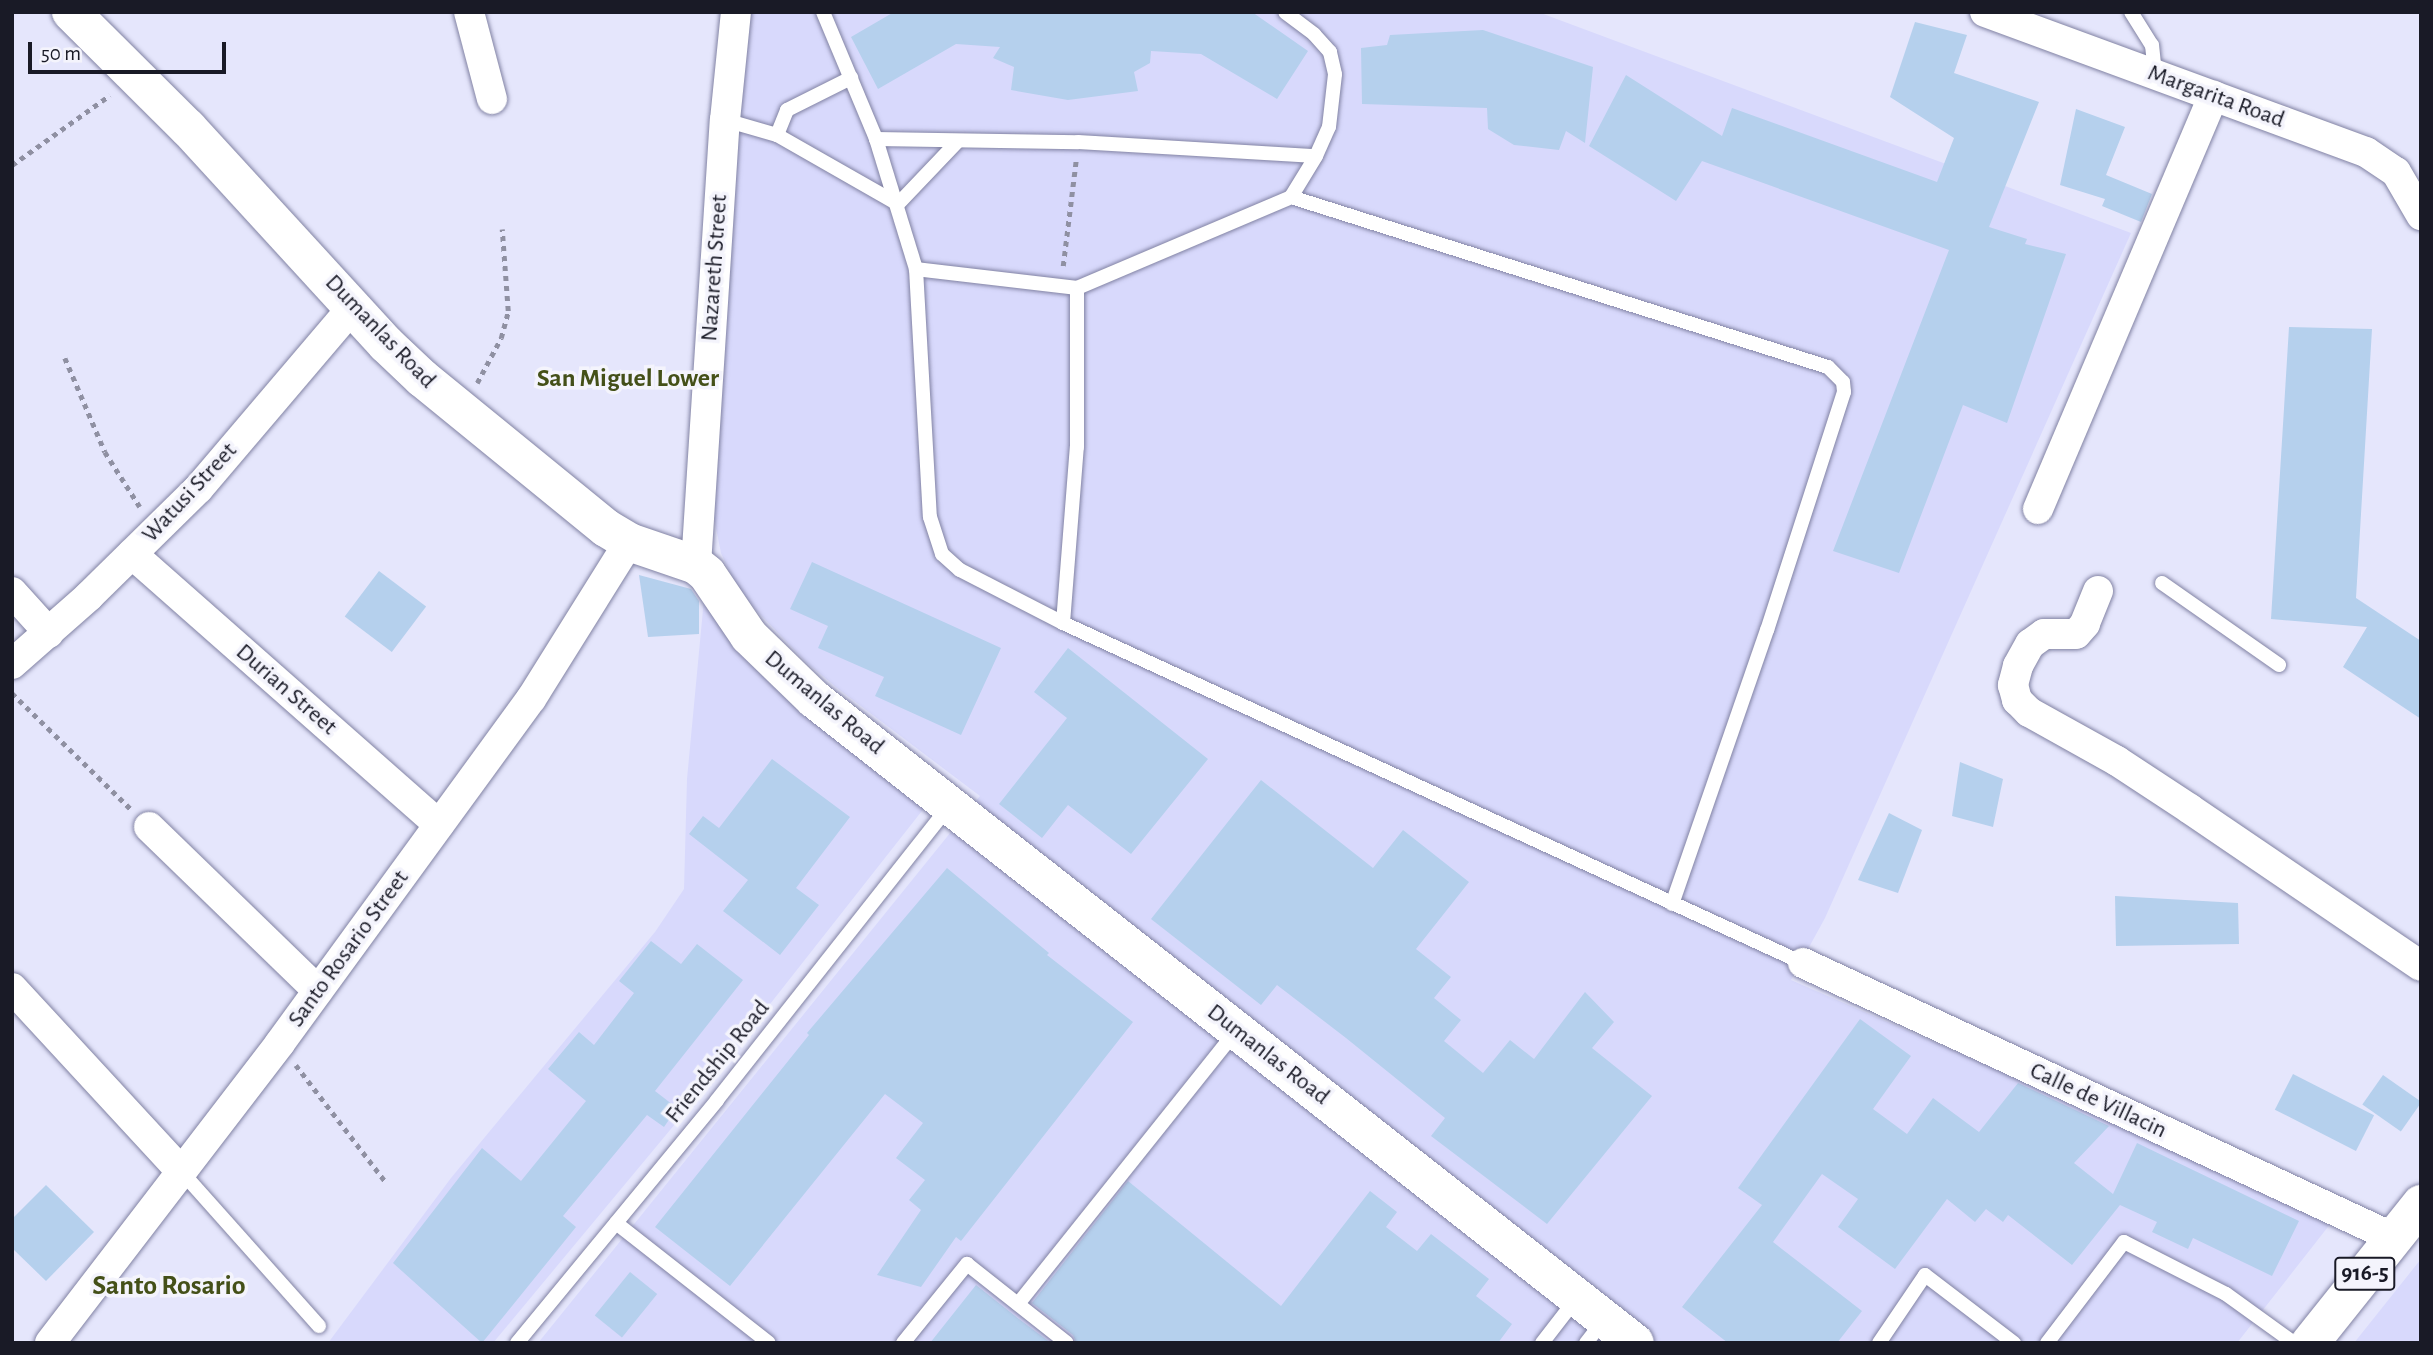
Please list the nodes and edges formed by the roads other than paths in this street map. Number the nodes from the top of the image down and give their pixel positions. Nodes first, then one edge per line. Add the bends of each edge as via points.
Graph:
1 (71, 12) edge
2 (469, 12) edge
3 (736, 12) edge
4 (823, 12) edge
5 (1285, 12) edge
6 (1985, 12) edge
7 (2131, 12) edge
8 (2039, 22) edge
9 (2155, 75) junction
10 (851, 78) junction
11 (2213, 96) junction
12 (492, 99) dead end
13 (725, 120) junction
14 (777, 135) junction
15 (876, 139) junction
16 (957, 142) junction
17 (1316, 156) junction
18 (1291, 197) junction
19 (898, 204) junction
20 (2421, 215) edge
21 (916, 269) junction
22 (1077, 288) junction
23 (353, 307) junction
24 (2038, 509) dead end
25 (629, 542) junction
26 (132, 554) junction
27 (696, 565) junction
28 (2162, 583) dead end
29 (2098, 591) dead end
30 (12, 592) edge
31 (1063, 623) junction
32 (49, 633) junction
33 (12, 664) edge
34 (2279, 665) dead end
35 (949, 806) junction
36 (439, 825) junction
37 (149, 827) road end
38 (1672, 904) junction
39 (1803, 963) joint
40 (2421, 966) edge
41 (12, 988) edge
42 (318, 991) junction
43 (1236, 1030) junction
44 (180, 1170) junction
45 (2421, 1204) edge
46 (616, 1223) junction
47 (2393, 1238) junction
48 (1018, 1304) junction
49 (1589, 1320) edge
50 (319, 1326) dead end
51 (50, 1343) edge
52 (517, 1343) edge
53 (769, 1343) edge
54 (903, 1343) edge
55 (1067, 1343) edge
56 (1542, 1343) edge
57 (1636, 1343) edge
58 (1879, 1343) edge
59 (2014, 1343) edge
60 (2047, 1343) edge
61 (2294, 1343) edge
62 (2310, 1343) edge

1 - 23 main road, Dumanlas Road
2 - 12 street
3 - 13 street, Nazareth Street
4 - 10 lane
5 - 17 lane via 1329,52 1335,74 1329,127
6 - 8 street, Margarita Road
7 - 9 lane via 2152,45
8 - 9 street, Margarita Road
9 - 11 street, Margarita Road
10 - 14 lane via 787,110
10 - 15 lane
11 - 20 street, Margarita Road via 2366,152 2396,172
11 - 24 street
13 - 14 lane
13 - 27 street, Nazareth Street
14 - 19 lane
15 - 16 lane
15 - 19 lane
16 - 17 lane via 1078,142
16 - 19 lane
17 - 18 lane
18 - 22 lane
18 - 38 lane via 1828,367 1843,382 1844,392 1771,617
19 - 21 lane
21 - 22 lane
21 - 31 lane via 930,517 942,554 960,570
22 - 31 lane via 1077,447
23 - 25 main road, Dumanlas Road via 386,344 460,410
23 - 26 street, Watusi Street via 198,489
25 - 27 main road, Dumanlas Road
25 - 36 street, Santo Rosario Street via 531,699
26 - 32 street, Watusi Street
26 - 36 street, Durian Street
27 - 35 main road, Dumanlas Road via 708,574 771,661
28 - 34 lane
29 - 40 street via 2076,634 2045,634 2030,644 2013,685 2017,700 2029,712 2180,802
30 - 32 street
31 - 38 lane
32 - 33 street, Watusi Street
35 - 43 main road, Dumanlas Road
35 - 46 lane, Friendship Road
36 - 42 street, Santo Rosario Street
37 - 42 street
38 - 39 lane
39 - 47 street, Calle de Villacin
41 - 44 street
42 - 44 street, Santo Rosario Street
43 - 48 lane
43 - 49 main road, Dumanlas Road
44 - 50 lane
44 - 51 street, Santo Rosario Street
45 - 47 main road, 916-5
46 - 52 lane, Friendship Road
46 - 53 lane
47 - 62 main road, 916-5
48 - 54 lane via 967,1264
48 - 55 lane
49 - 56 lane
49 - 57 main road, Dumanlas Road
58 - 59 lane via 1925,1275
60 - 61 lane via 2124,1242 2226,1294

